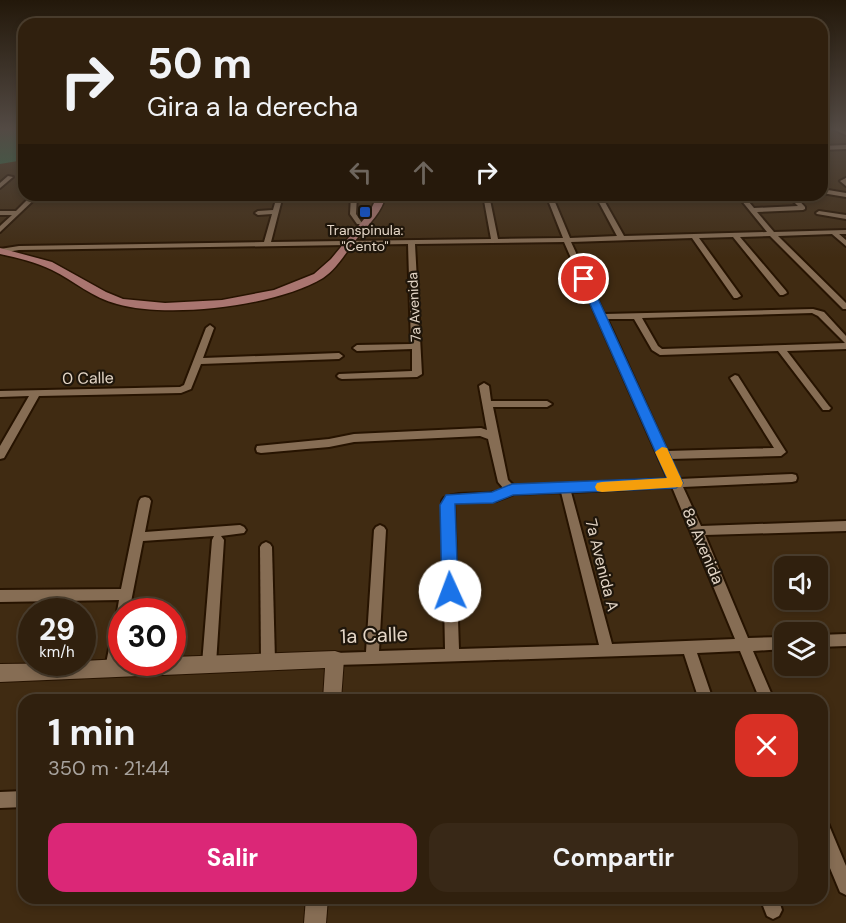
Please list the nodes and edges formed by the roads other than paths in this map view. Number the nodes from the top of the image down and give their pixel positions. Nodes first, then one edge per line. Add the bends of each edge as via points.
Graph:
1 (10, 177) dead end
2 (0, 186) edge
3 (828, 192) edge
4 (846, 195) edge
5 (29, 201) edge
6 (354, 201) edge
7 (373, 201) edge
8 (379, 201) edge
9 (487, 201) edge
10 (551, 201) edge
11 (601, 201) edge
12 (745, 201) edge
13 (796, 201) edge
14 (278, 203) dead end
15 (753, 210) junction
16 (275, 212) junction
17 (0, 213) edge
18 (16, 213) junction
19 (258, 213) dead end
20 (819, 213) dead end
21 (846, 217) edge
22 (358, 228) junction
23 (0, 230) edge
24 (833, 232) junction
25 (846, 232) edge
26 (772, 234) junction
27 (735, 235) junction
28 (694, 236) junction
29 (622, 239) junction
30 (567, 240) junction
31 (411, 242) junction
32 (495, 242) junction
33 (349, 243) junction
34 (267, 244) junction
35 (846, 244) edge
36 (1, 251) edge
37 (783, 293) dead end
38 (736, 296) dead end
39 (846, 308) edge
40 (637, 316) junction
41 (602, 317) junction
42 (210, 328) dead end
43 (846, 343) edge
44 (416, 346) junction
45 (357, 348) dead end
46 (781, 350) junction
47 (339, 356) dead end
48 (198, 361) junction
49 (342, 376) dead end
50 (735, 378) dead end
51 (484, 386) dead end
52 (36, 393) junction
53 (0, 394) edge
54 (487, 404) junction
55 (547, 404) dead end
56 (826, 408) dead end
57 (493, 437) junction
58 (261, 449) dead end
59 (2, 450) edge
60 (664, 455) junction
61 (792, 478) dead end
62 (676, 483) junction
63 (565, 488) junction
64 (512, 490) junction
65 (145, 501) dead end
66 (846, 526) edge
67 (240, 530) dead end
68 (380, 530) dead end
69 (698, 531) junction
70 (138, 537) junction
71 (218, 540) dead end
72 (266, 547) dead end
73 (127, 594) junction
74 (0, 596) edge
75 (126, 598) edge
76 (846, 640) edge
77 (828, 641) edge
78 (774, 644) edge
79 (744, 645) junction
80 (689, 648) junction
81 (607, 651) junction
82 (452, 656) junction
83 (372, 658) junction
84 (335, 659) junction
85 (268, 661) junction
86 (209, 664) junction
87 (186, 665) edge
88 (108, 668) edge
89 (0, 673) edge
90 (332, 694) edge
91 (704, 694) edge
92 (764, 694) edge
93 (18, 799) edge
94 (0, 800) edge
95 (828, 843) edge
96 (846, 886) edge
97 (317, 904) edge
98 (315, 923) edge

1 - 2 street
3 - 4 street
5 - 18 street
6 - 22 street
7 - 22 main road
8 - 22 main road via 367,224
9 - 32 street
10 - 30 street, 8a Avenida
11 - 29 street
12 - 15 street
13 - 15 street via 803,208
14 - 16 street
15 - 26 street
16 - 19 street
16 - 34 street
17 - 18 street
18 - 23 street
20 - 21 street
22 - 33 main road
24 - 25 street
24 - 26 street
24 - 35 street
26 - 27 street
26 - 39 street
27 - 28 street
27 - 37 street
28 - 29 street
28 - 38 street
29 - 30 street
30 - 32 street
30 - 41 street, 8a Avenida
31 - 32 street
31 - 33 street
31 - 44 street, 7a Avenida
33 - 34 street
33 - 36 main road via 328,269 309,282 260,296 189,306 123,303 50,265
34 - 36 street
40 - 41 street
40 - 43 street via 813,311 821,314
40 - 46 street via 660,352
41 - 60 street, 8a Avenida
42 - 48 street
43 - 46 street
44 - 45 street
44 - 49 street, 7a Avenida via 417,371 410,375
46 - 56 street
47 - 48 street
48 - 52 street, 0 Calle via 188,387 176,391
50 - 60 street via 781,452
51 - 54 street
52 - 53 street, 0 Calle
52 - 59 street
54 - 55 street
54 - 57 street
57 - 58 street via 481,432 354,438
57 - 64 street via 503,482
60 - 62 street, 8a Avenida
61 - 62 street
62 - 63 street
62 - 69 street, 8a Avenida
63 - 64 street
63 - 81 street, 7a Avenida A
64 - 82 street via 493,498 448,501
65 - 70 street
66 - 69 street
67 - 70 street
68 - 83 street
69 - 79 street, 8a Avenida
70 - 73 street
71 - 86 street
72 - 85 street
73 - 74 street
73 - 75 street
76 - 77 street
78 - 79 street, 1a Calle
79 - 80 street, 1a Calle
79 - 92 street, 8a Avenida
80 - 81 street, 1a Calle
80 - 91 street
81 - 82 street, 1a Calle
82 - 83 street, 1a Calle
83 - 84 street, 1a Calle
84 - 85 street, 1a Calle
84 - 90 street
85 - 86 street, 1a Calle
86 - 87 street, 1a Calle
88 - 89 street, 1a Calle
93 - 94 street
95 - 96 street
97 - 98 street

